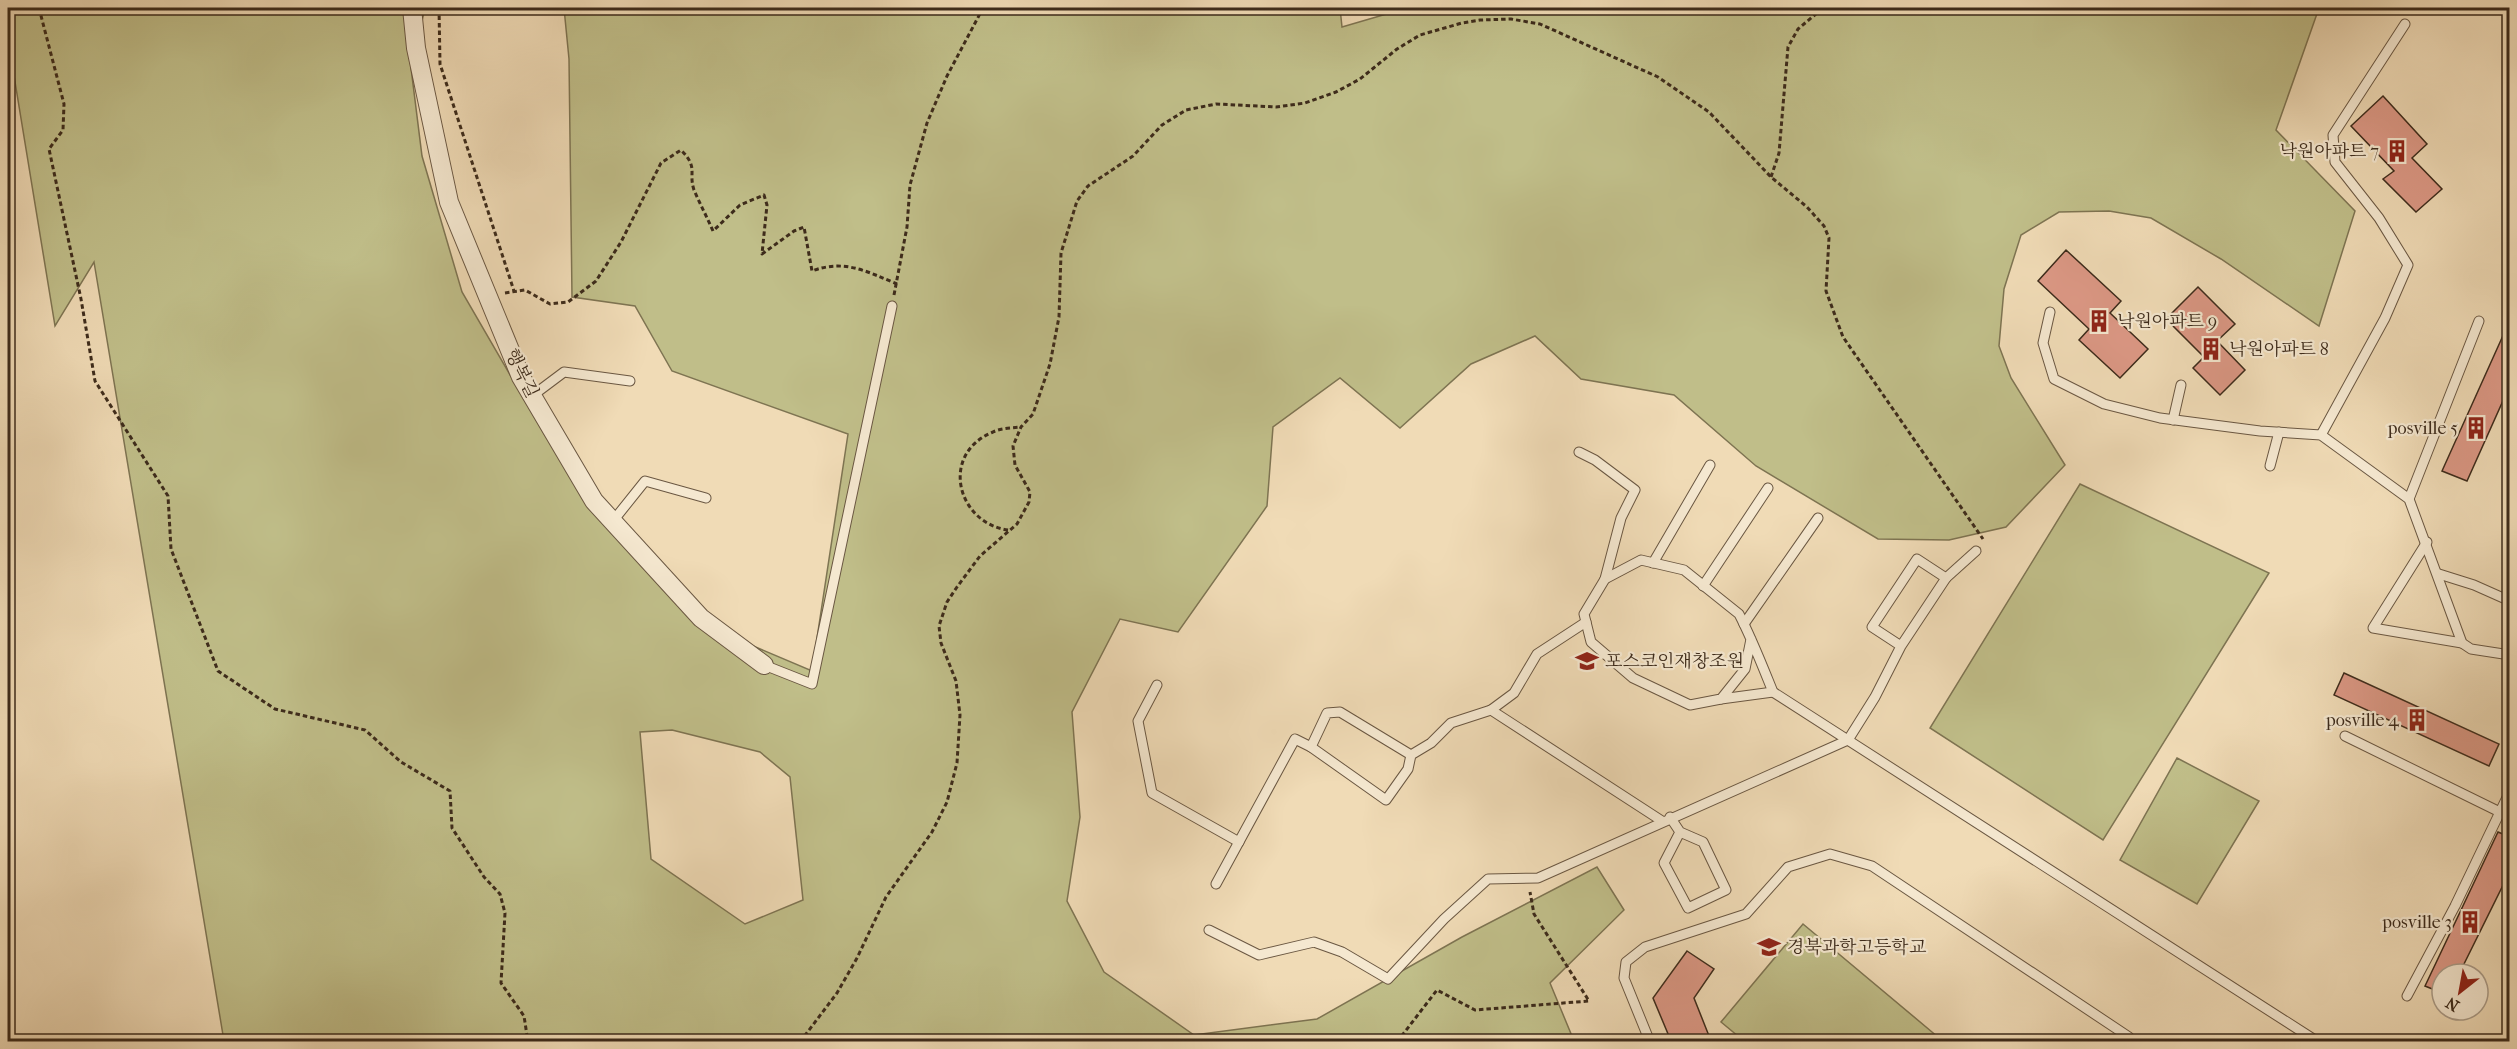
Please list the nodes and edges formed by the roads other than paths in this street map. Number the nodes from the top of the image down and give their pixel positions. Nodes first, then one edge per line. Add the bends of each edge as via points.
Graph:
1 (412, 8) edge
2 (2405, 24) dead end
3 (892, 306) dead end
4 (2050, 312) dead end
5 (2479, 321) dead end
6 (630, 381) dead end
7 (2181, 385) dead end
8 (532, 396) junction
9 (2173, 420) junction
10 (2279, 432) junction
11 (2321, 435) junction
12 (1579, 452) dead end
13 (1710, 465) dead end
14 (2270, 466) dead end
15 (1768, 488) dead end
16 (706, 498) dead end
17 (2409, 499) junction
18 (1818, 518) dead end
19 (613, 521) junction
20 (2427, 542) junction
21 (1976, 551) road end
22 (1653, 563) junction
23 (2439, 574) junction
24 (1946, 578) junction
25 (1605, 579) junction
26 (1703, 586) junction
27 (2510, 601) edge
28 (1586, 622) junction
29 (1744, 624) junction
30 (1751, 639) junction
31 (2462, 643) junction
32 (1901, 646) junction
33 (2510, 655) edge
34 (764, 665) joint
35 (1158, 686) dead end
36 (1773, 692) junction
37 (1721, 699) junction
38 (1491, 710) junction
39 (2345, 736) dead end
40 (1848, 740) junction
41 (1311, 747) junction
42 (1411, 755) junction
43 (2510, 791) edge
44 (2498, 814) junction
45 (2510, 818) edge
46 (1666, 819) junction
47 (1680, 832) junction
48 (1239, 842) junction
49 (1216, 884) dead end
50 (1209, 930) dead end
51 (2407, 996) dead end
52 (1650, 1041) edge
53 (2130, 1041) edge
54 (2318, 1041) edge

1 - 8 street, 행복길 via 416,48 449,202 520,377
2 - 11 lane via 2333,135 2335,162 2379,218 2408,265 2385,318
3 - 34 lane via 812,684
4 - 9 lane via 2043,343 2054,379 2104,404
5 - 17 lane
6 - 8 lane via 564,372
7 - 9 lane
8 - 19 street, 행복길 via 594,501
9 - 10 lane
10 - 11 lane
10 - 14 lane
11 - 17 lane
12 - 25 lane via 1635,490 1621,518
13 - 22 lane
15 - 26 lane
16 - 19 lane via 645,481
17 - 20 lane
18 - 29 lane
19 - 34 street, 행복길 via 701,618
20 - 23 lane
20 - 31 lane via 2373,628
21 - 24 lane
22 - 25 lane via 1641,560
22 - 26 lane via 1684,570
23 - 27 lane
23 - 31 lane
24 - 32 lane
24 - 32 lane via 1917,559 1902,581 1872,627
25 - 28 lane via 1584,614
26 - 29 lane via 1739,614
28 - 37 lane via 1591,642 1634,678 1690,705
28 - 38 lane via 1537,654 1514,693
29 - 30 lane
30 - 36 lane
30 - 37 lane via 1744,669
31 - 33 lane via 2471,649
32 - 40 lane
35 - 48 lane via 1138,722 1152,793
36 - 37 lane
36 - 40 lane
38 - 42 lane via 1451,723 1431,743
38 - 46 lane
39 - 44 lane
40 - 46 lane
40 - 54 lane
41 - 42 lane via 1327,713 1340,712
41 - 42 lane via 1386,800 1408,769
41 - 48 lane via 1295,739
43 - 44 lane
44 - 45 lane
44 - 51 lane
46 - 47 lane
46 - 50 lane via 1538,878 1488,879 1388,979 1342,952 1314,942 1259,955
47 - 47 lane via 1703,842 1726,890 1688,908 1664,863
48 - 49 lane
52 - 53 lane via 1624,978 1626,962 1645,946 1746,914 1788,867 1830,854 1872,866

